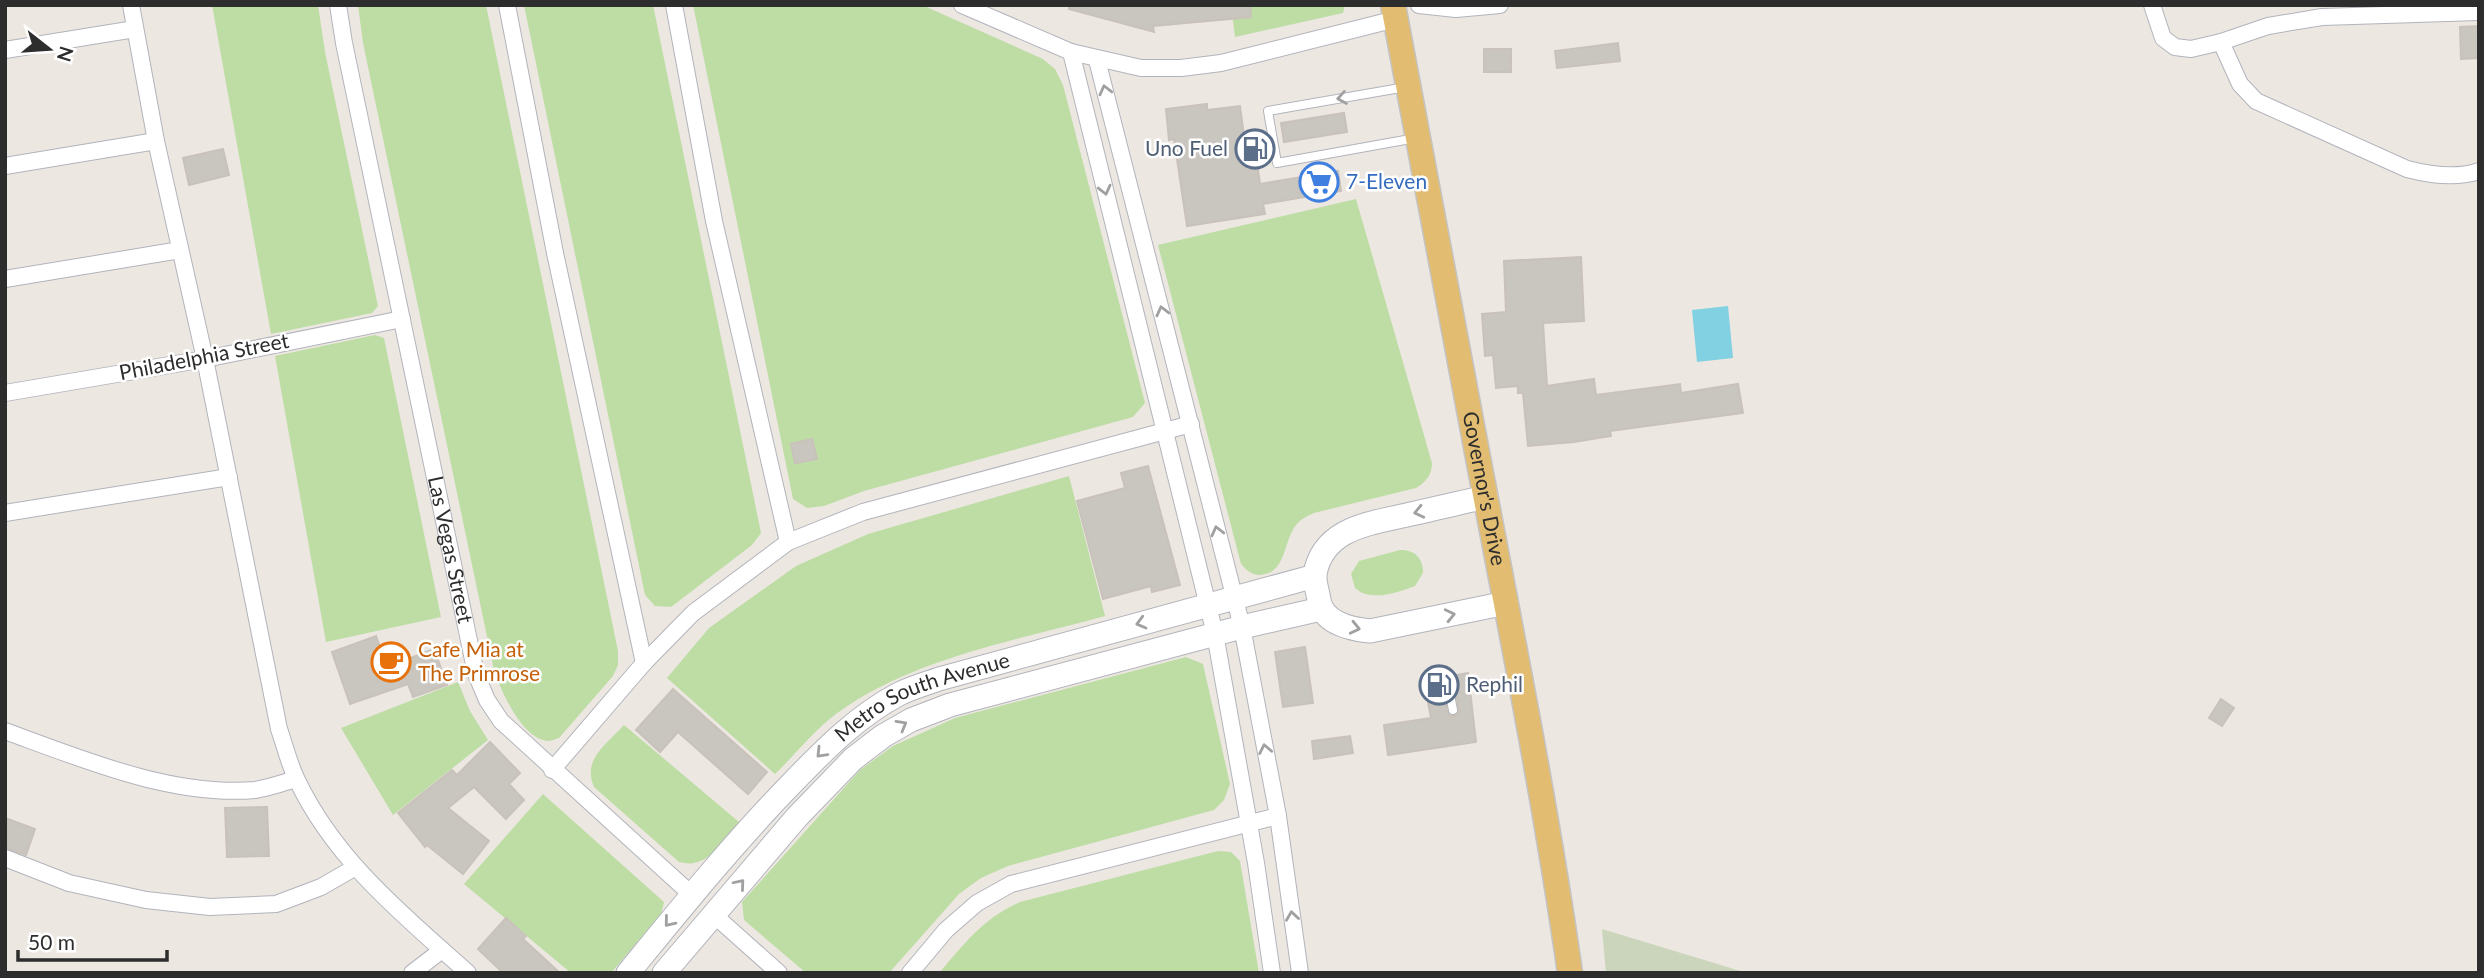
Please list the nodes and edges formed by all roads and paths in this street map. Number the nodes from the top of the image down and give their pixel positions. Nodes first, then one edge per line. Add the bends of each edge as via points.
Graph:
1 (131, 5) edge
2 (338, 5) edge
3 (507, 5) edge
4 (674, 5) edge
5 (962, 5) edge
6 (1419, 5) edge
7 (1500, 5) edge
8 (2152, 5) edge
9 (1395, 12) edge
10 (2479, 12) edge
11 (135, 29) junction
12 (2221, 42) junction
13 (5, 50) edge
14 (1070, 52) junction
15 (1097, 60) junction
16 (1409, 87) junction
17 (1419, 138) junction
18 (156, 141) junction
19 (5, 166) edge
20 (2479, 171) edge
21 (180, 250) junction
22 (5, 279) edge
23 (402, 318) junction
24 (205, 359) junction
25 (5, 393) edge
26 (1191, 424) junction
27 (1165, 430) junction
28 (229, 477) junction
29 (1486, 497) junction
30 (5, 513) edge
31 (788, 542) junction
32 (1315, 576) junction
33 (1234, 597) junction
34 (1506, 603) junction
35 (1207, 605) junction
36 (1321, 608) junction
37 (1242, 627) junction
38 (1214, 634) junction
39 (644, 663) junction
40 (1451, 700) dead end
41 (1453, 710) dead end
42 (5, 731) edge
43 (552, 769) junction
44 (296, 779) junction
45 (1278, 816) junction
46 (1249, 823) junction
47 (5, 858) edge
48 (354, 868) junction
49 (692, 895) junction
50 (714, 915) junction
51 (442, 950) junction
52 (412, 973) edge
53 (468, 973) edge
54 (628, 973) edge
55 (664, 973) edge
56 (779, 973) edge
57 (910, 973) edge
58 (1272, 973) edge
59 (1300, 973) edge
60 (1570, 973) edge

1 - 11 street
2 - 23 street, Las Vegas Street
3 - 39 street via 555,253
4 - 31 street via 714,221
5 - 14 street
6 - 7 street via 1456,9
8 - 12 street via 2164,38 2175,47 2191,49
9 - 15 street via 1221,63 1141,68
9 - 16 main road, Governor's Drive
10 - 12 street via 2322,17 2267,26
11 - 13 street
11 - 18 street
12 - 20 street via 2240,84 2256,101 2407,169 2430,174
14 - 15 street
14 -> 27 street
26 -> 15 street
16 - 17 main road, Governor's Drive
16 -> 17 lane via 1268,111 1277,163
17 - 29 main road, Governor's Drive
18 - 19 street
18 - 21 street
21 - 22 street
21 - 24 street
23 - 24 street, Philadelphia Street
23 - 43 street, Las Vegas Street via 476,674 501,721
24 - 25 street, Philadelphia Street
24 - 28 street
26 - 27 street
33 -> 26 street
27 - 31 street via 863,512
27 - 35 street
28 - 30 street
28 - 44 street via 279,729
29 -> 32 street via 1342,532 1327,546
29 - 34 main road, Governor's Drive
31 - 39 street via 693,613
32 - 33 street, Metro South Avenue
32 - 36 street
33 - 35 street, Metro South Avenue
33 - 37 street
36 -> 34 street via 1349,629 1370,631
34 - 60 main road, Governor's Drive
35 - 38 street
35 -> 49 street, Metro South Avenue via 939,679 900,694 834,740
36 - 37 street, Metro South Avenue
37 - 38 street, Metro South Avenue
45 -> 37 street
38 - 46 street
50 -> 38 street, Metro South Avenue via 853,759 911,720 950,705
39 - 43 street
40 - 41 lane
42 - 44 street via 144,777 206,789 256,790
43 - 49 street, Las Vegas Street
44 - 48 street
45 - 46 street
59 -> 45 street
46 - 57 street via 1011,884 977,903 946,930
46 - 58 street
47 - 48 street via 69,883 146,900 210,907 276,904
48 - 51 street
49 - 50 street, Las Vegas Street
49 -> 54 street, Metro South Avenue
50 - 55 street, Metro South Avenue
50 - 56 street, Las Vegas Street
51 - 52 street
51 - 53 street

